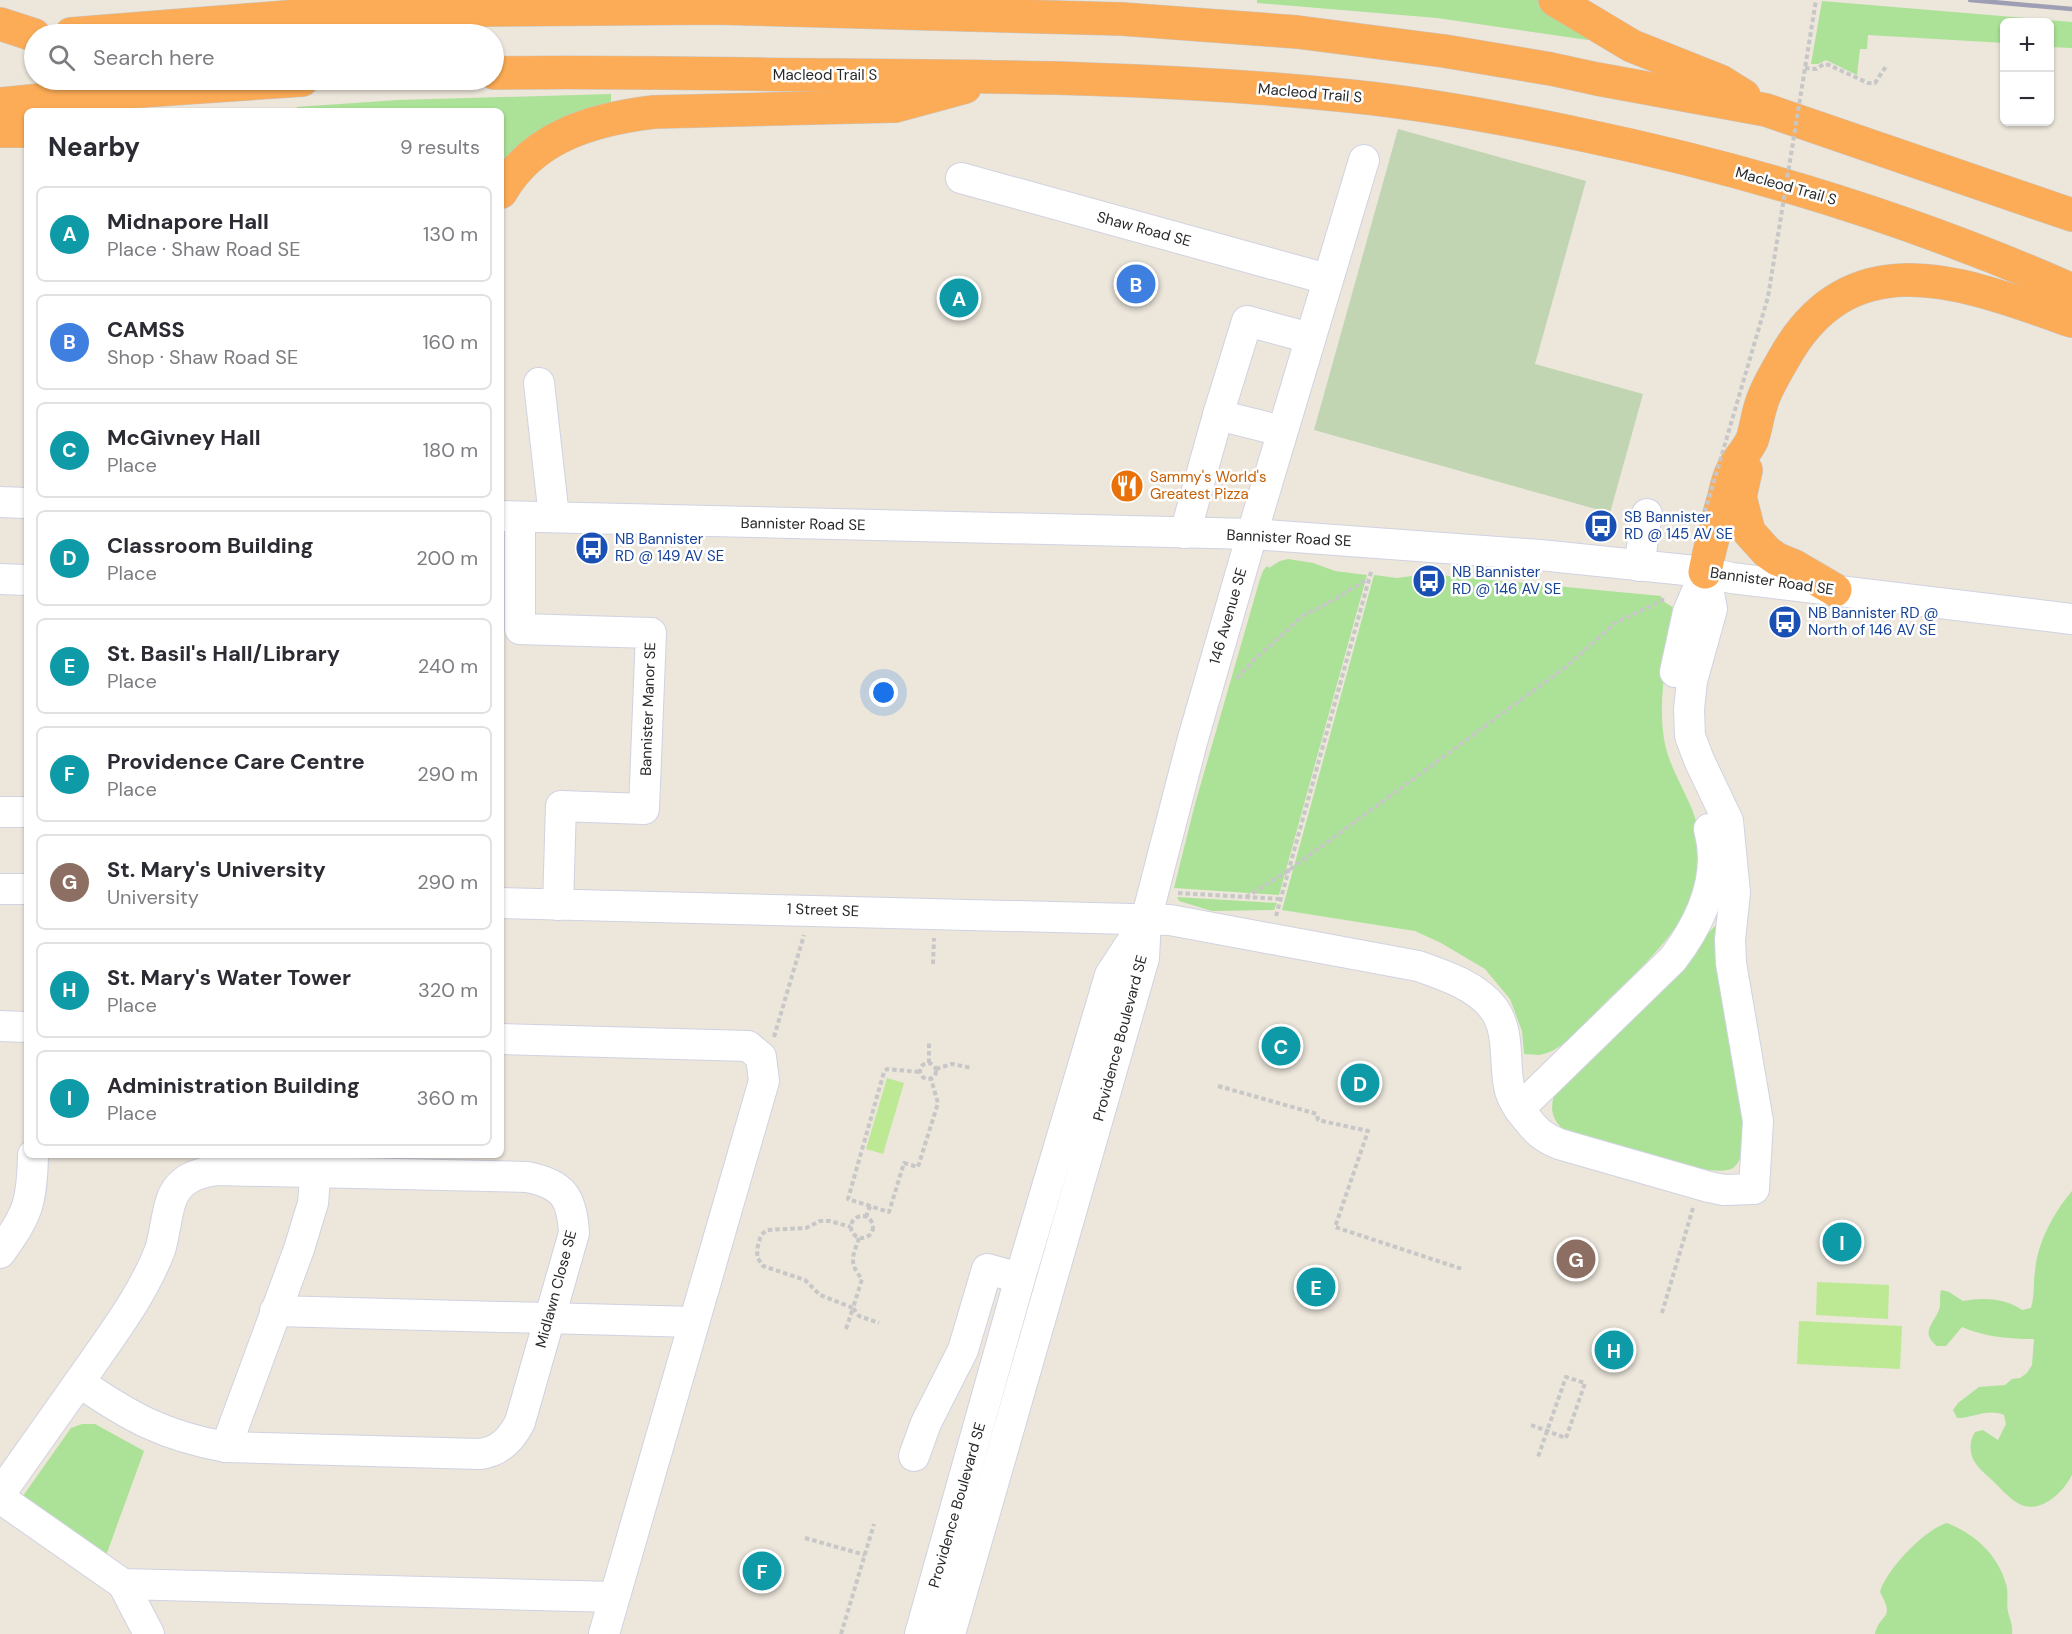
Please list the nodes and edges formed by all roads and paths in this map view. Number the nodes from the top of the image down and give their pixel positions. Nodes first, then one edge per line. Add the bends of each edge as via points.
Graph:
1 (1555, 0) edge
2 (1816, 0) edge
3 (722, 4) edge
4 (0, 24) edge
5 (197, 24) edge
6 (24, 32) edge
7 (24, 37) edge
8 (0, 41) edge
9 (1887, 65) dead end
10 (1805, 68) junction
11 (507, 73) edge
12 (1006, 76) junction
13 (155, 90) edge
14 (0, 104) edge
15 (1766, 110) junction
16 (0, 131) edge
17 (24, 131) edge
18 (1364, 160) dead end
19 (961, 178) dead end
20 (504, 188) edge
21 (2072, 215) edge
22 (1328, 279) junction
23 (2072, 290) edge
24 (2072, 321) edge
25 (1310, 338) junction
26 (539, 383) dead end
27 (1218, 415) junction
28 (1282, 431) junction
29 (1752, 441) junction
30 (0, 502) edge
31 (24, 503) edge
32 (1647, 514) dead end
33 (511, 517) edge
34 (554, 517) junction
35 (1703, 519) dead end
36 (1185, 533) junction
37 (1252, 534) junction
38 (1639, 566) junction
39 (1371, 572) dead end
40 (1705, 572) junction
41 (1369, 578) junction
42 (0, 579) edge
43 (24, 580) edge
44 (1835, 590) junction
45 (1670, 600) dead end
46 (2072, 619) edge
47 (1230, 685) dead end
48 (0, 812) edge
49 (24, 812) edge
50 (1288, 872) junction
51 (0, 889) edge
52 (24, 890) edge
53 (1246, 897) dead end
54 (504, 903) edge
55 (558, 905) junction
56 (1146, 920) junction
57 (806, 926) dead end
58 (934, 931) dead end
59 (1270, 939) junction
60 (933, 964) dead end
61 (0, 1026) edge
62 (24, 1027) edge
63 (504, 1039) edge
64 (930, 1042) dead end
65 (761, 1057) junction
66 (929, 1063) junction
67 (972, 1068) dead end
68 (936, 1070) junction
69 (919, 1072) junction
70 (931, 1079) junction
71 (1218, 1086) dead end
72 (1519, 1109) junction
73 (33, 1158) edge
74 (317, 1164) edge
75 (1700, 1184) junction
76 (870, 1206) junction
77 (866, 1217) junction
78 (851, 1227) junction
79 (859, 1238) junction
80 (0, 1253) edge
81 (1462, 1269) dead end
82 (1020, 1278) junction
83 (853, 1308) junction
84 (274, 1311) junction
85 (1662, 1313) dead end
86 (550, 1318) junction
87 (694, 1322) junction
88 (879, 1323) dead end
89 (846, 1329) dead end
90 (79, 1382) junction
91 (1531, 1425) dead end
92 (1547, 1431) junction
93 (226, 1447) junction
94 (914, 1456) dead end
95 (1538, 1457) dead end
96 (0, 1496) edge
97 (874, 1524) dead end
98 (805, 1538) dead end
99 (865, 1555) junction
100 (123, 1584) junction
101 (614, 1597) junction
102 (149, 1634) edge
103 (604, 1634) edge
104 (840, 1634) edge
105 (920, 1634) edge
106 (950, 1634) edge

1 - 15 highway via 1632,46 1720,81
2 - 10 path, bridge
3 - 5 highway via 361,11
3 - 15 highway via 1122,19 1297,32 1466,54
4 - 6 highway
7 - 8 highway
9 - 10 path via 1875,83 1829,65
10 - 35 path, bridge via 1768,297
11 - 12 highway, Macleod Trail S
12 - 20 highway via 895,106 654,112 595,122 535,153
12 - 23 highway, Macleod Trail S via 1197,83 1350,96 1557,129 1816,194 1921,229
13 - 14 highway
15 - 21 highway
16 - 17 highway
18 - 22 street, 146 Avenue SE
19 - 22 street, Shaw Road SE
22 - 25 street, 146 Avenue SE
24 - 29 highway via 1947,282 1881,282 1850,293 1818,312 1793,343 1761,403
25 - 27 street via 1246,321
25 - 28 street, 146 Avenue SE
26 - 34 street
27 - 28 street
27 - 36 street
28 - 37 street, 146 Avenue SE
29 - 40 highway via 1732,471
29 - 44 highway via 1740,497 1749,532 1777,560
30 - 31 street
32 - 38 street
33 - 34 street, Bannister Road SE
33 - 55 street, Bannister Manor SE via 520,629 651,633 644,809 561,806
34 - 36 street, Bannister Road SE
36 - 37 street, Bannister Road SE
37 - 38 street, Bannister Road SE
37 - 56 street, 146 Avenue SE
38 - 40 street, Bannister Road SE
39 - 41 path
40 - 44 street, Bannister Road SE
40 - 72 street via 1688,612 1674,679 1672,729 1683,770 1704,811 1712,839 1711,885 1695,925 1672,959
40 - 75 street via 1712,609 1692,681 1690,736 1728,821 1735,892 1731,963 1758,1121 1754,1189 1724,1190
41 - 47 path via 1304,615
41 - 50 path
42 - 43 street
44 - 46 street, Bannister Road SE
45 - 50 path via 1615,623 1567,666
48 - 49 street
50 - 53 path
50 - 59 path
51 - 52 street
54 - 55 street, 1 Street SE
55 - 56 street, 1 Street SE
56 - 59 street, 1 Street SE via 1170,920
56 - 82 street, Providence Boulevard SE via 1110,975
56 - 106 street, Providence Boulevard SE via 1144,958
57 - 65 path via 778,1027
58 - 60 path
59 - 72 street, 1 Street SE via 1418,966 1470,989 1494,1010 1501,1023 1510,1091
61 - 62 street
63 - 65 street via 748,1046
64 - 66 path
65 - 87 street via 764,1081
66 - 68 path
66 - 69 path via 922,1065
67 - 68 path via 952,1064
68 - 70 path
69 - 70 path
69 - 76 path via 884,1072 848,1199
70 - 76 path via 938,1103 918,1167 904,1163 889,1212
71 - 81 path via 1317,1114 1318,1120 1368,1131 1335,1227
72 - 75 street via 1543,1137 1552,1141
73 - 80 street via 27,1211
74 - 84 street via 313,1203
74 - 86 street, Midlawn Close SE via 527,1178 546,1181 560,1190 573,1214 574,1233
74 - 90 street, Midlawn Close SE via 201,1172 185,1181 171,1199 160,1249 136,1299
75 - 85 path
76 - 77 path
77 - 78 path via 856,1218
77 - 79 path via 872,1225 871,1233
78 - 79 path
78 - 83 path via 820,1221 806,1228 767,1230 761,1235 757,1257 763,1266 805,1280 820,1295
79 - 83 path via 852,1260 862,1279
82 - 94 street via 987,1269 963,1350
82 - 105 street, Providence Boulevard SE
83 - 88 path via 859,1316
83 - 89 path
84 - 86 street
84 - 93 street
86 - 87 street
86 - 93 street, Midlawn Close SE via 520,1422 506,1443 492,1453
87 - 101 street
90 - 93 street, Midlawn Close SE via 148,1425
90 - 96 street, Midlawn Close SE
91 - 92 path
92 - 92 path via 1566,1438 1585,1383 1566,1377
92 - 95 path
96 - 100 street
97 - 99 path
98 - 99 path
99 - 104 path
100 - 101 street
100 - 102 street
101 - 103 street

